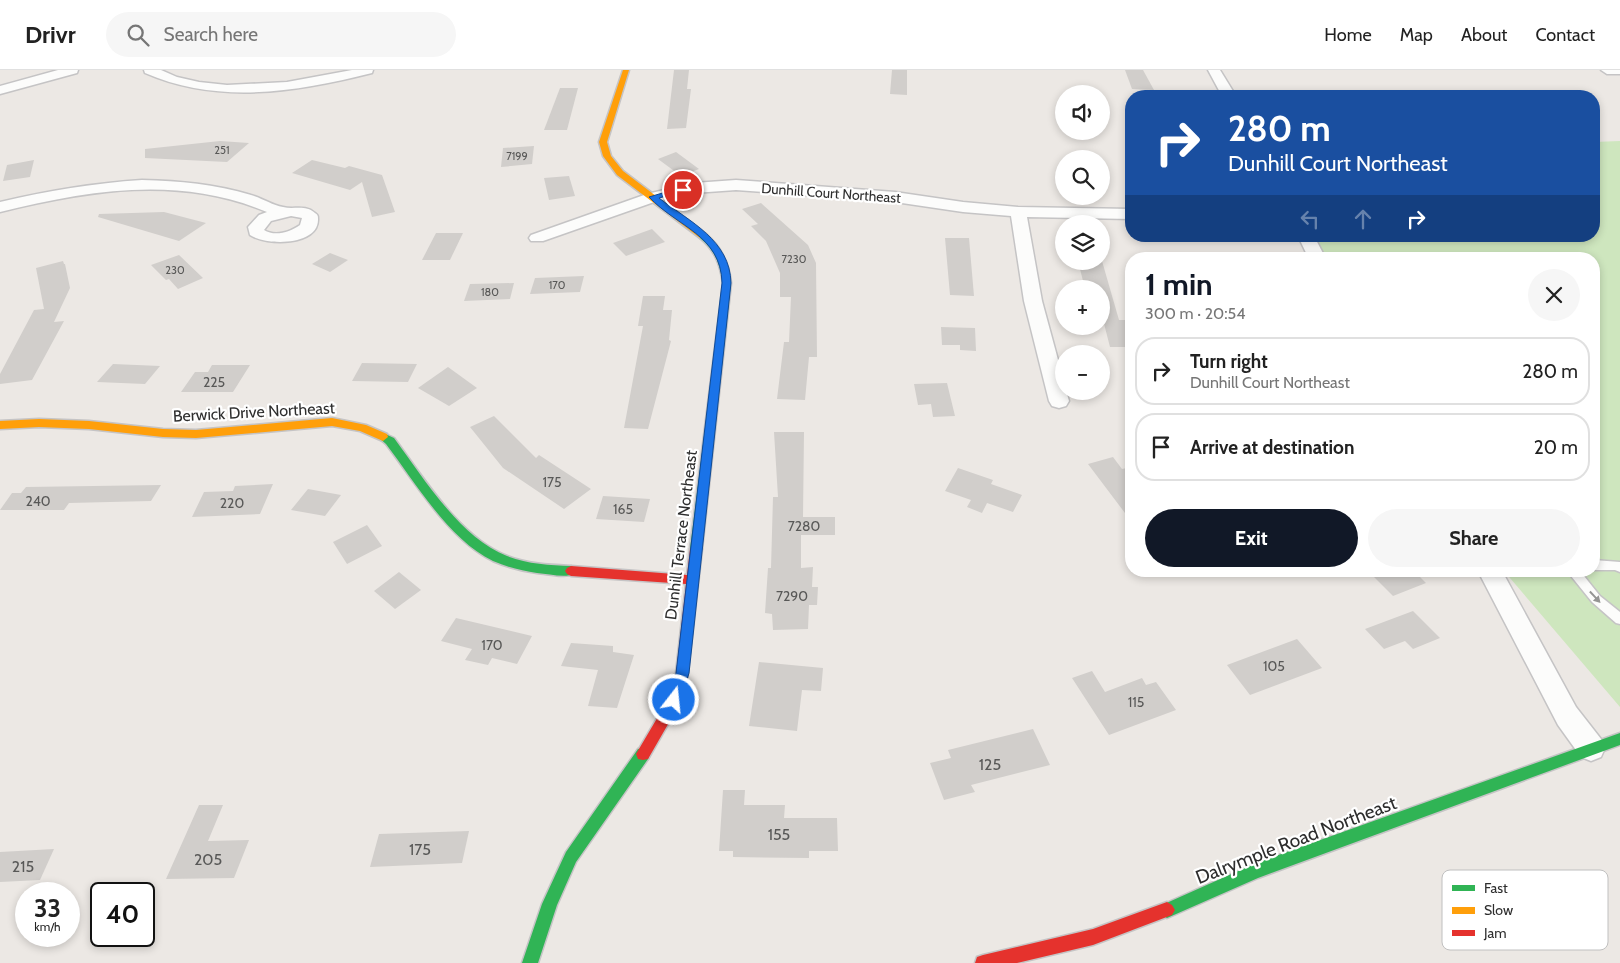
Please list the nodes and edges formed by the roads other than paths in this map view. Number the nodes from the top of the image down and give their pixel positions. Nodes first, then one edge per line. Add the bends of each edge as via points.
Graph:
1 (72, 70) edge
2 (150, 70) edge
3 (367, 70) edge
4 (626, 70) edge
5 (1214, 70) edge
6 (1607, 70) edge
7 (1620, 70) edge
8 (0, 90) edge
9 (1226, 90) edge
10 (653, 197) junction
11 (0, 207) edge
12 (282, 212) dead end
13 (1018, 212) junction
14 (1125, 214) edge
15 (537, 238) dead end
16 (1055, 385) edge
17 (0, 425) edge
18 (1600, 566) edge
19 (1620, 567) edge
20 (1493, 577) edge
21 (1578, 577) edge
22 (693, 580) junction
23 (1620, 619) edge
24 (1620, 739) edge
25 (1591, 748) junction
26 (530, 963) edge
27 (983, 963) edge

1 - 8 street
2 - 3 street via 197,85 253,88 316,82
4 - 10 street, Dunhill Terrace Northeast via 603,142 604,153 620,173
5 - 9 street
6 - 7 street
10 - 13 street, Dunhill Court Northeast via 694,188 736,185 895,197
10 - 15 street, Dunhill Court Northeast
10 - 22 street, Dunhill Terrace Northeast via 711,242 721,255 726,270
11 - 12 street via 80,189 170,185 230,192
13 - 14 street, Dunhill Court Northeast
13 - 16 street via 1033,301
17 - 22 street, Berwick Drive Northeast via 39,423 196,434 332,422 353,425 374,431 390,441 465,536 494,556 540,569
18 - 19 lane
20 - 25 street via 1568,716
21 -> 23 lane via 1596,599
22 - 26 street, Dunhill Terrace Northeast via 682,673 674,700 647,748 571,857 550,904
24 - 25 street, Dalrymple Road Northeast
25 - 27 street, Dalrymple Road Northeast via 1256,871 1112,931

